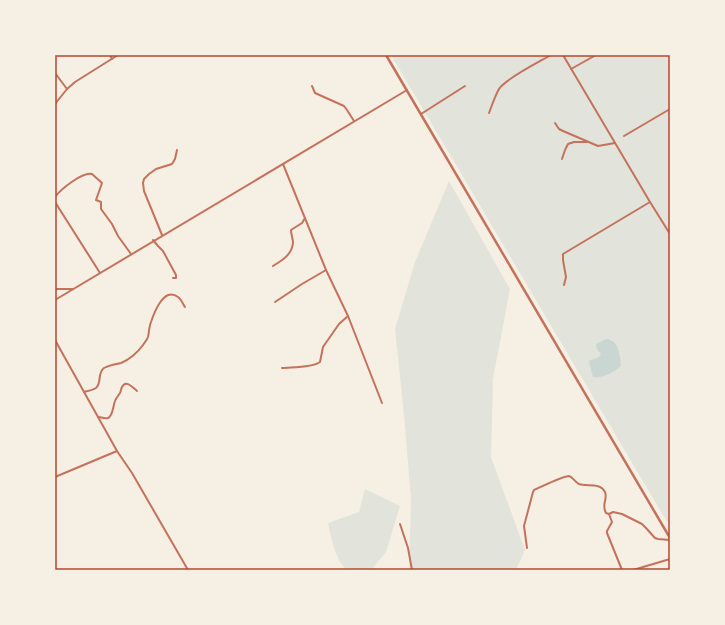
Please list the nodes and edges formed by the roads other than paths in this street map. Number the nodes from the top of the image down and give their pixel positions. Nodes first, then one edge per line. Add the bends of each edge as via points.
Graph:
1 (110, 55) edge
2 (118, 55) edge
3 (386, 55) edge
4 (551, 55) edge
5 (563, 55) edge
6 (596, 55) edge
7 (112, 59) junction
8 (571, 69) junction
9 (56, 75) edge
10 (312, 86) dead end
11 (465, 86) dead end
12 (67, 89) junction
13 (407, 90) junction
14 (55, 104) edge
15 (670, 109) edge
16 (489, 113) dead end
17 (421, 114) junction
18 (354, 122) junction
19 (554, 123) dead end
20 (624, 136) dead end
21 (588, 142) junction
22 (615, 143) junction
23 (177, 150) dead end
24 (562, 159) dead end
25 (283, 164) junction
26 (55, 197) edge
27 (55, 202) edge
28 (650, 202) junction
29 (305, 218) junction
30 (670, 234) edge
31 (162, 235) junction
32 (154, 240) junction
33 (131, 254) junction
34 (273, 266) dead end
35 (326, 270) junction
36 (100, 273) junction
37 (173, 278) dead end
38 (564, 285) dead end
39 (74, 288) junction
40 (55, 289) edge
41 (55, 300) edge
42 (275, 302) dead end
43 (185, 307) dead end
44 (348, 316) junction
45 (55, 340) edge
46 (282, 368) dead end
47 (138, 391) dead end
48 (84, 392) junction
49 (382, 404) dead end
50 (98, 417) junction
51 (117, 451) junction
52 (55, 477) edge
53 (609, 514) junction
54 (400, 524) dead end
55 (670, 539) edge
56 (527, 548) dead end
57 (670, 558) edge
58 (188, 570) edge
59 (412, 570) edge
60 (622, 570) edge
61 (632, 570) edge

1 - 7 street
2 - 7 street
3 - 13 street
4 - 16 street via 502,85
5 - 8 street
6 - 8 street
7 - 12 street
8 - 22 street
9 - 12 street
10 - 18 street via 315,94 344,106
11 - 17 street
12 - 14 street
13 - 17 street
13 - 18 street
15 - 20 street
17 - 55 street
18 - 25 street
19 - 21 street via 563,131
21 - 22 street via 599,146
21 - 24 street via 568,144
22 - 28 street
23 - 31 street via 172,164 156,169 143,183
25 - 29 street
25 - 31 street
26 - 33 street via 65,186 86,174 92,174 102,183 96,200 101,202 101,209
27 - 36 street
28 - 30 street
28 - 38 street via 564,254
29 - 34 street via 291,230 293,244 290,252
29 - 35 street
31 - 32 street
32 - 33 street
32 - 37 street via 172,268 176,277
33 - 36 street
35 - 42 street
35 - 44 street
36 - 39 street
39 - 40 street
39 - 41 street
43 - 48 street via 176,296 164,298 158,305 141,348 126,361 103,368 95,389
44 - 46 street via 323,347 320,362 310,366
44 - 49 street
45 - 48 street
47 - 50 street via 124,384 110,416
48 - 50 street
50 - 51 street
51 - 52 street
51 - 58 street
53 - 55 street via 622,514 646,528 655,538
53 - 56 street via 604,510 604,490 579,484 568,476 534,490 524,526
53 - 60 street via 612,522 607,533
54 - 59 street
57 - 61 street

